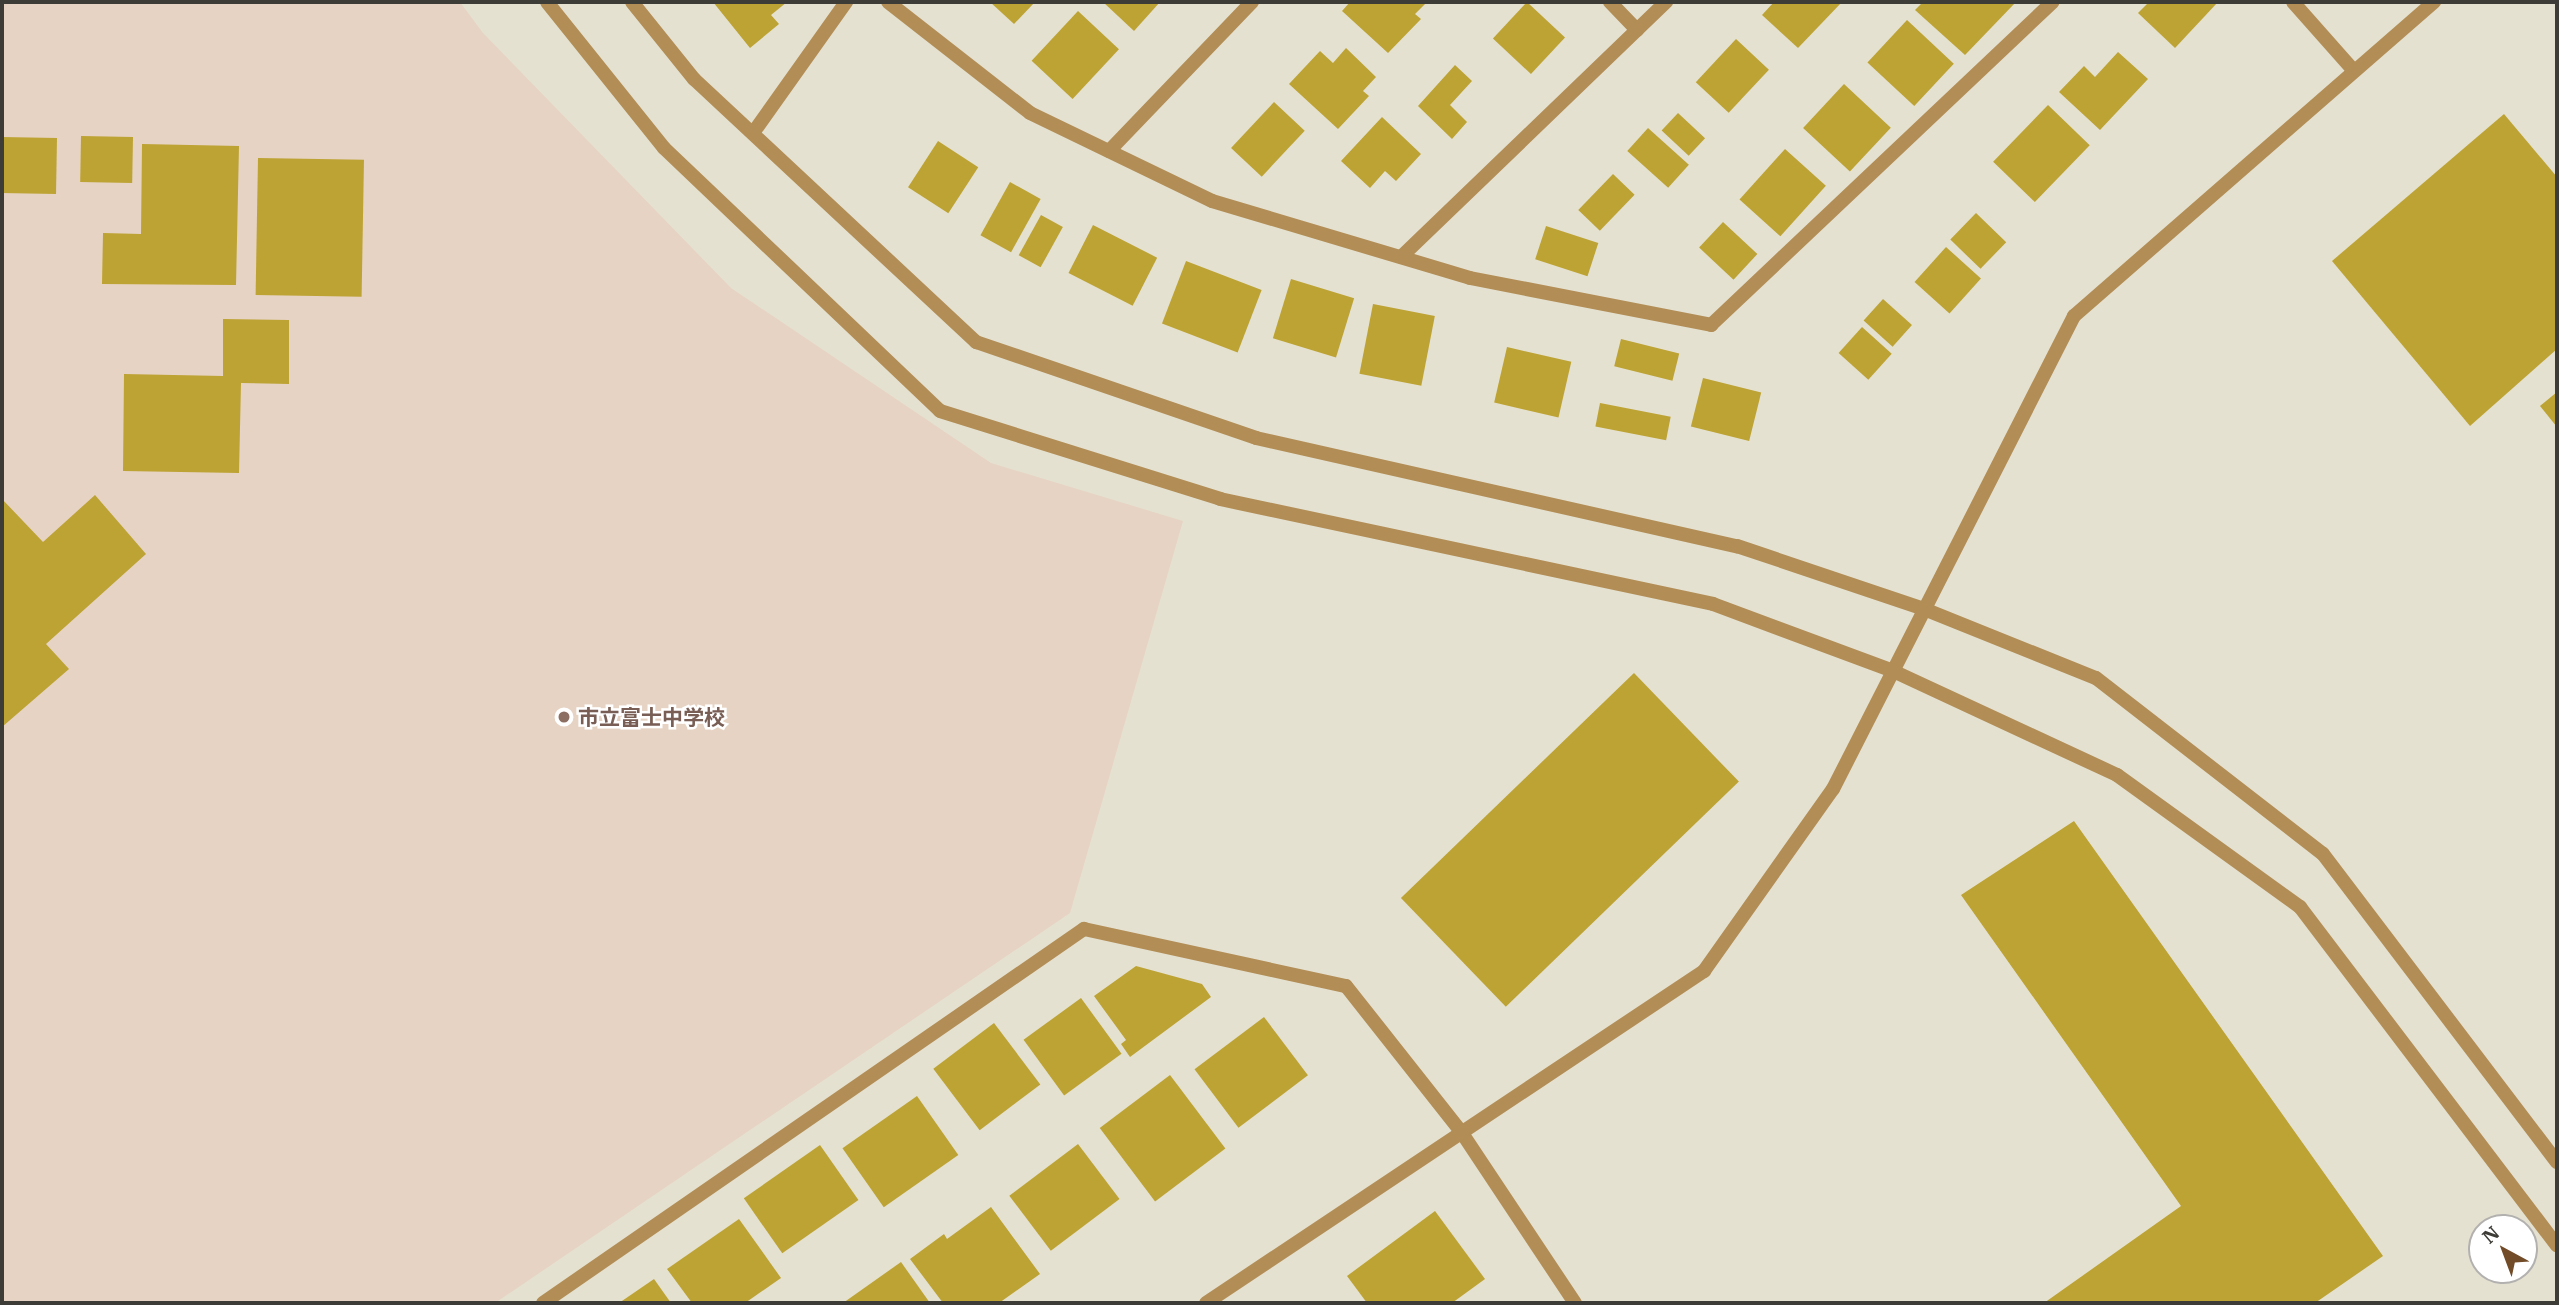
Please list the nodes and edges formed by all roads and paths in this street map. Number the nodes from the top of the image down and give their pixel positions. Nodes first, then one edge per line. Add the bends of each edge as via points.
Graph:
1 (547, 2) edge
2 (632, 2) edge
3 (846, 2) edge
4 (888, 2) edge
5 (1252, 2) edge
6 (1610, 2) edge
7 (1666, 2) edge
8 (2052, 2) edge
9 (2293, 2) edge
10 (2434, 2) edge
11 (1637, 30) junction
12 (2354, 71) junction
13 (753, 133) junction
14 (1109, 151) junction
15 (1401, 257) junction
16 (1924, 609) junction
17 (1893, 671) junction
18 (1462, 1133) junction
19 (2557, 1162) edge
20 (2557, 1246) edge
21 (543, 1303) edge
22 (1206, 1303) edge
23 (1575, 1303) edge

1 - 17 street via 664,148 940,411 1220,499 1713,604
2 - 13 street via 694,79
3 - 13 street
4 - 14 street via 1030,113
5 - 14 street
6 - 11 street
7 - 11 street
8 - 15 street via 1711,325 1470,278
9 - 12 street
10 - 12 street
11 - 15 street
12 - 16 street via 2074,316
13 - 16 street via 976,342 1256,438 1737,546
14 - 15 street via 1212,201
16 - 17 street
16 - 19 street via 2096,678 2323,854
17 - 18 street via 1833,789 1704,971
17 - 20 street via 2117,775 2300,907
18 - 21 street via 1346,986 1084,929
18 - 22 street
18 - 23 street

